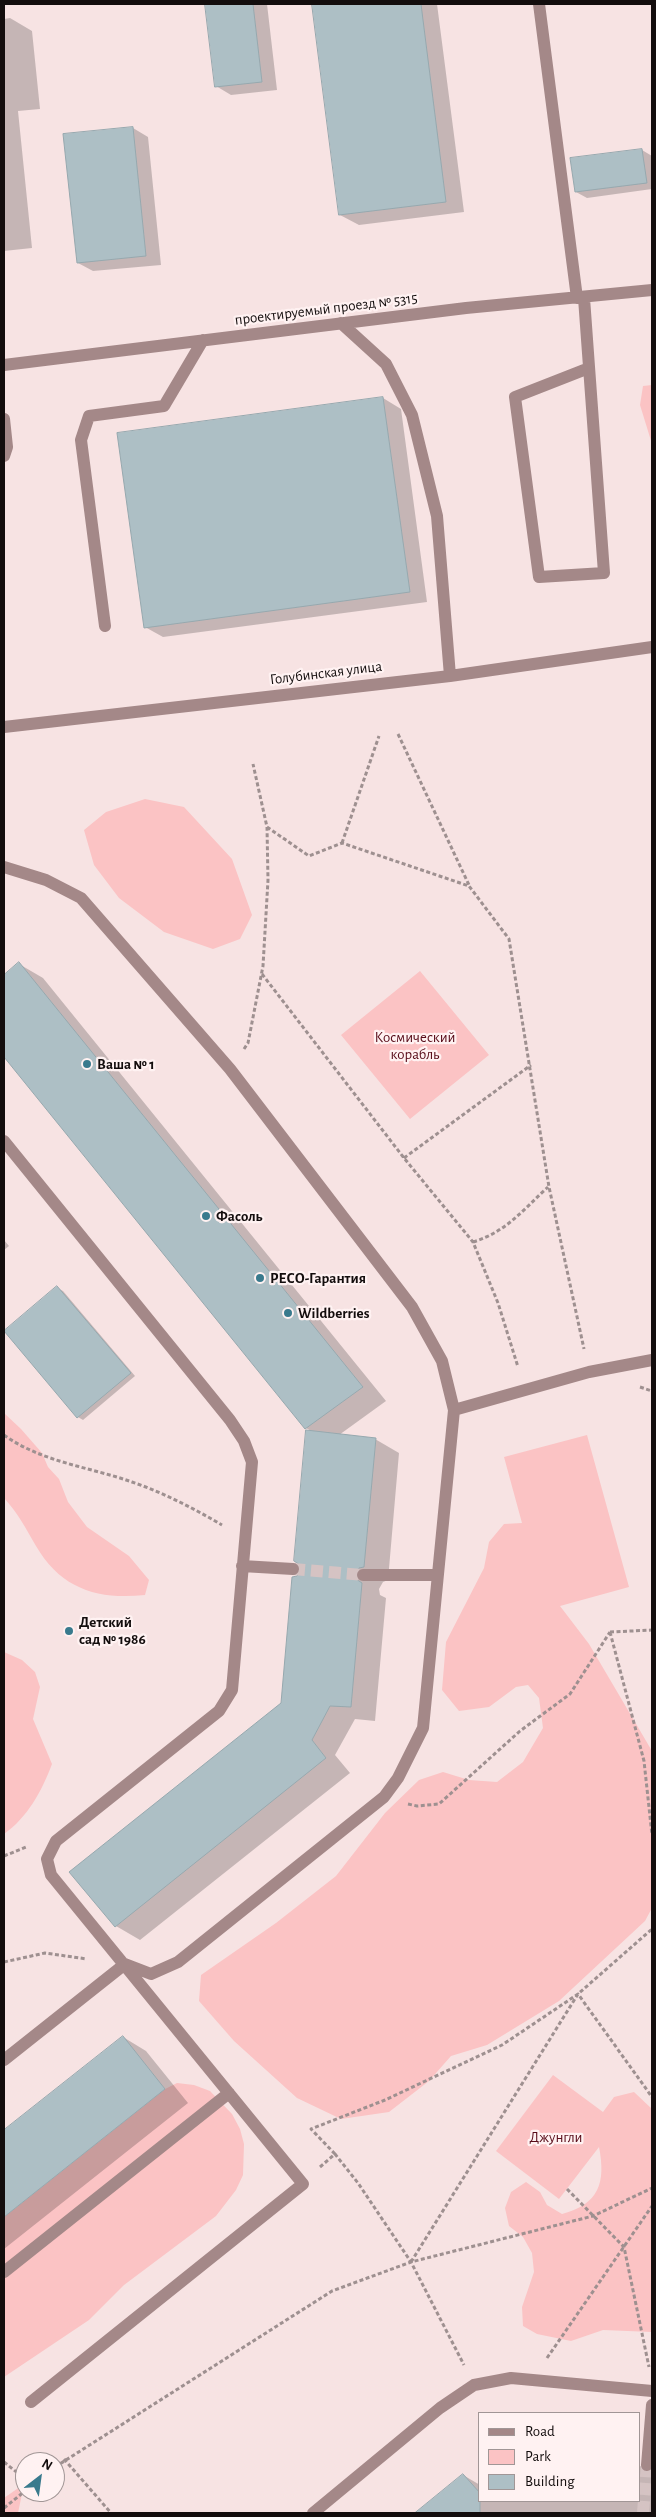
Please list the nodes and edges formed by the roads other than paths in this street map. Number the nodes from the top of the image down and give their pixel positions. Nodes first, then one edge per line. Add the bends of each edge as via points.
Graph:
1 (539, 4) edge
2 (652, 290) edge
3 (580, 298) junction
4 (341, 323) junction
5 (203, 340) junction
6 (4, 365) edge
7 (589, 368) junction
8 (4, 418) edge
9 (5, 451) edge
10 (105, 626) dead end
11 (652, 647) edge
12 (450, 676) junction
13 (4, 726) edge
14 (4, 867) edge
15 (4, 1141) edge
16 (652, 1360) edge
17 (454, 1410) junction
18 (242, 1566) junction
19 (293, 1569) tunnel mouth
20 (363, 1574) tunnel mouth
21 (437, 1575) junction
22 (125, 1964) junction
23 (4, 2060) edge
24 (229, 2093) junction
25 (4, 2272) edge
26 (652, 2391) edge
27 (31, 2402) dead end
28 (652, 2406) edge
29 (647, 2465) dead end
30 (313, 2513) edge

1 - 3 street
2 - 3 street, проектируемый проезд № 5315
3 - 4 street, проектируемый проезд № 5315
3 - 7 street
4 - 5 street, проектируемый проезд № 5315
4 - 12 street via 386,364 412,415 437,516
5 - 6 street, проектируемый проезд № 5315
5 - 10 street via 164,406 88,416 81,440
7 - 7 street via 604,573 539,577 515,397
8 - 9 street
11 - 12 street, Голубинская улица
12 - 13 street, Голубинская улица
14 - 17 street via 46,880 81,898 230,1069 412,1307 442,1361
15 - 18 street via 244,1441 252,1462
16 - 17 street via 524,1388
17 - 21 street
18 - 19 street
18 - 22 street via 232,1690 219,1712 56,1841 46,1859 51,1875
20 - 21 street
21 - 22 street via 422,1728 398,1778 384,1797 178,1962 151,1974
22 - 23 street
22 - 24 street
24 - 25 street
24 - 27 street via 303,2184
26 - 30 street via 511,2378 474,2385 440,2408
28 - 29 street

